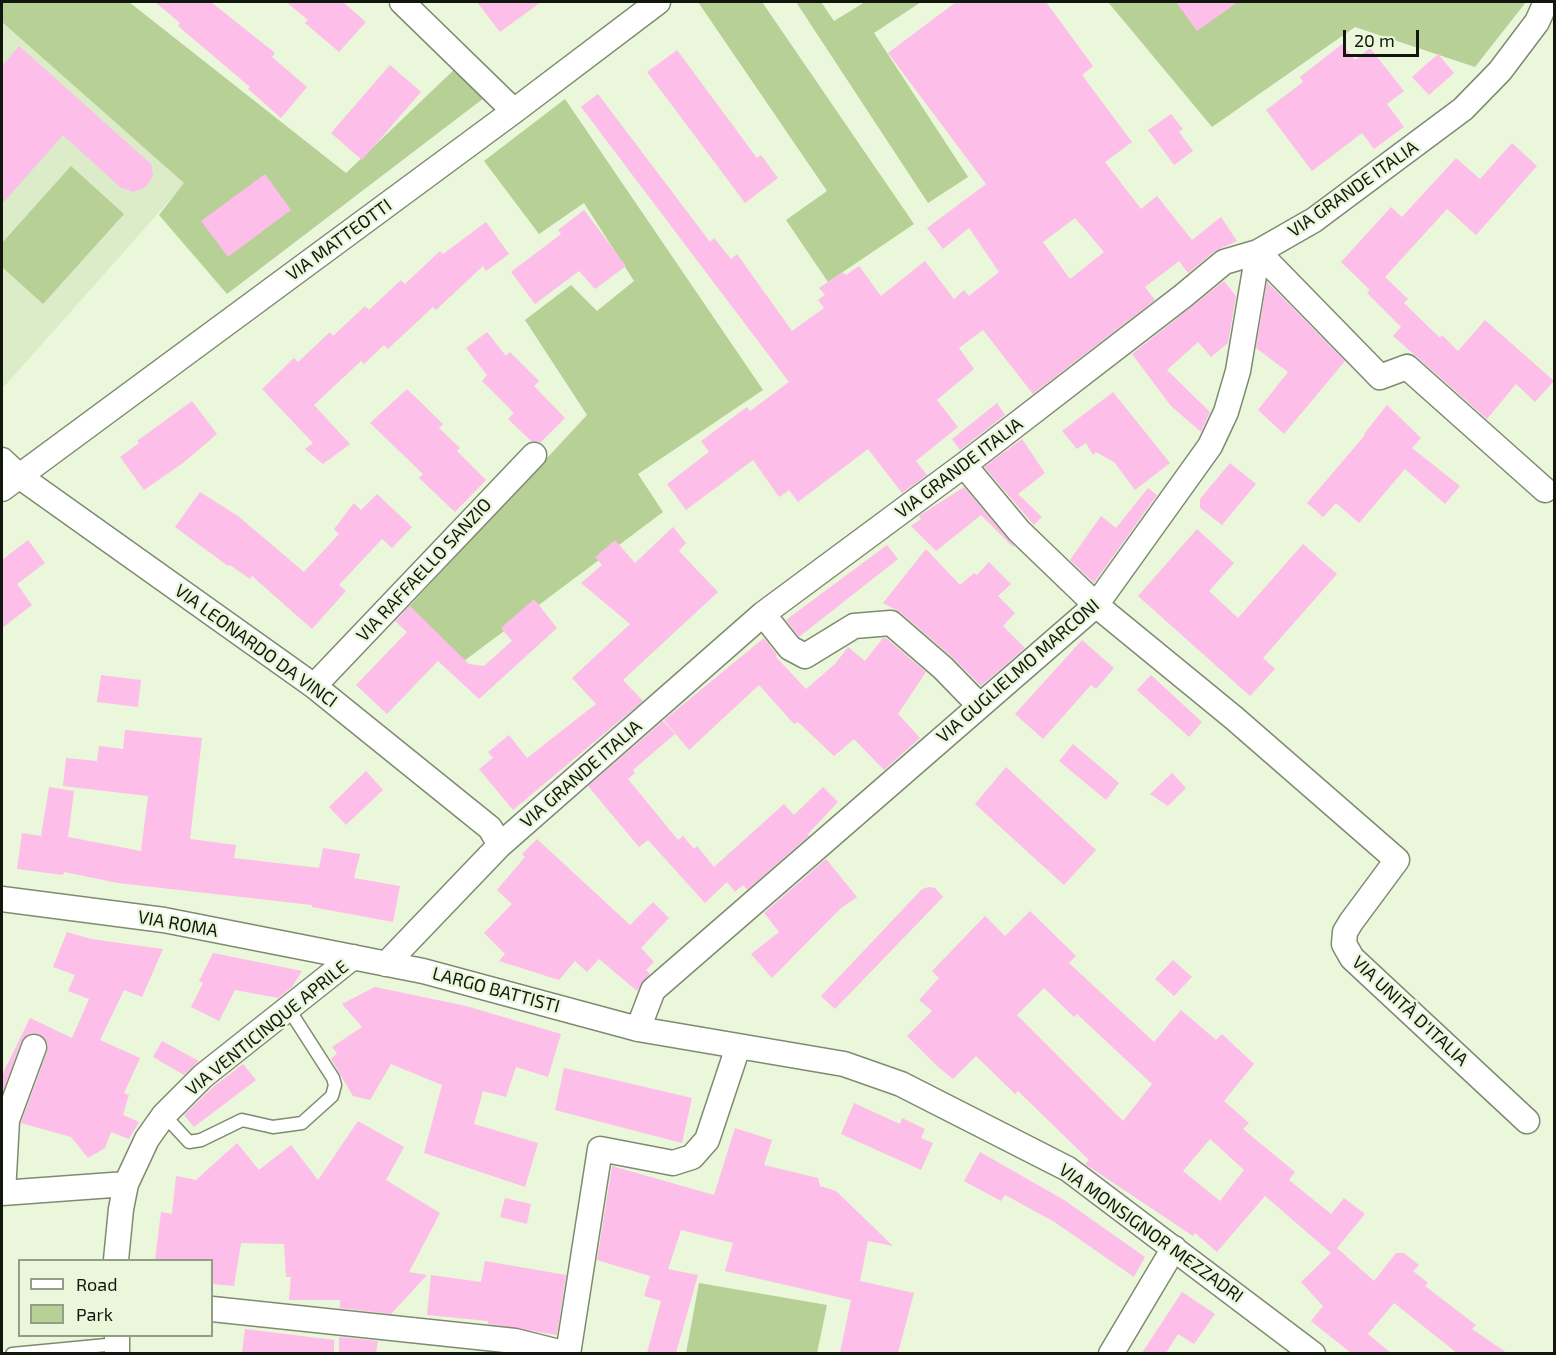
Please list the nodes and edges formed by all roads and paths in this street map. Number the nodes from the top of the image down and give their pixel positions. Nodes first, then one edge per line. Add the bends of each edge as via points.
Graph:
1 (402, 2) edge
2 (657, 2) edge
3 (1546, 13) edge
4 (514, 111) junction
5 (1258, 252) junction
6 (534, 454) dead end
7 (964, 465) junction
8 (7, 475) edge
9 (1545, 490) dead end
10 (1096, 605) junction
11 (763, 614) junction
12 (314, 686) junction
13 (979, 705) junction
14 (500, 845) junction
15 (2, 899) edge
16 (352, 957) junction
17 (386, 964) junction
18 (288, 1008) junction
19 (638, 1029) junction
20 (34, 1047) dead end
21 (738, 1047) junction
22 (164, 1115) junction
23 (1527, 1121) dead end
24 (126, 1184) junction
25 (2, 1193) edge
26 (1174, 1248) junction
27 (116, 1259) edge
28 (213, 1309) edge
29 (117, 1344) edge
30 (12, 1353) edge
31 (568, 1353) edge
32 (1111, 1353) edge
33 (1313, 1353) edge

1 - 4 street
2 - 4 street, VIA MATTEOTTI
3 - 5 street, VIA GRANDE ITALIA via 1500,71 1463,109 1359,189
4 - 8 street, VIA MATTEOTTI
5 - 7 street, VIA GRANDE ITALIA via 1224,262
5 - 9 street via 1380,377 1407,367
5 - 10 street, VIA GUGLIELMO MARCONI via 1238,371 1227,412 1210,446
6 - 12 street, VIA RAFFAELLO SANZIO
7 - 10 street via 1019,531
7 - 11 street, VIA GRANDE ITALIA
8 - 12 street, VIA LEONARDO DA VINCI
10 - 13 street, VIA GUGLIELMO MARCONI
10 - 23 street, VIA UNITÀ D'ITALIA via 1397,860 1348,927 1344,944 1352,958
11 - 13 street via 790,648 805,656 854,626 891,622
11 - 14 street, VIA GRANDE ITALIA
12 - 14 street, VIA LEONARDO DA VINCI via 490,828
13 - 19 street, VIA GUGLIELMO MARCONI via 653,990
14 - 17 street, VIA GRANDE ITALIA
15 - 16 street, VIA ROMA via 164,920
16 - 17 street, LARGO BATTISTI
16 - 18 street, VIA VENTICINQUE APRILE
17 - 19 street, LARGO BATTISTI
18 - 22 street, VIA VENTICINQUE APRILE via 203,1076
18 - 22 lane via 335,1085 332,1096 302,1123 273,1127 242,1120 189,1143
19 - 21 street, VIA MONSIGNOR MEZZADRI
20 - 25 street via 7,1120
21 - 26 street, VIA MONSIGNOR MEZZADRI via 844,1064 901,1084 1068,1169
21 - 31 street via 707,1140 692,1157 673,1163 600,1149
22 - 24 street, VIA VENTICINQUE APRILE via 147,1139
24 - 25 street
24 - 27 street, VIA VENTICINQUE APRILE
26 - 32 street
26 - 33 street, VIA MONSIGNOR MEZZADRI
28 - 31 street via 515,1341
29 - 30 lane

